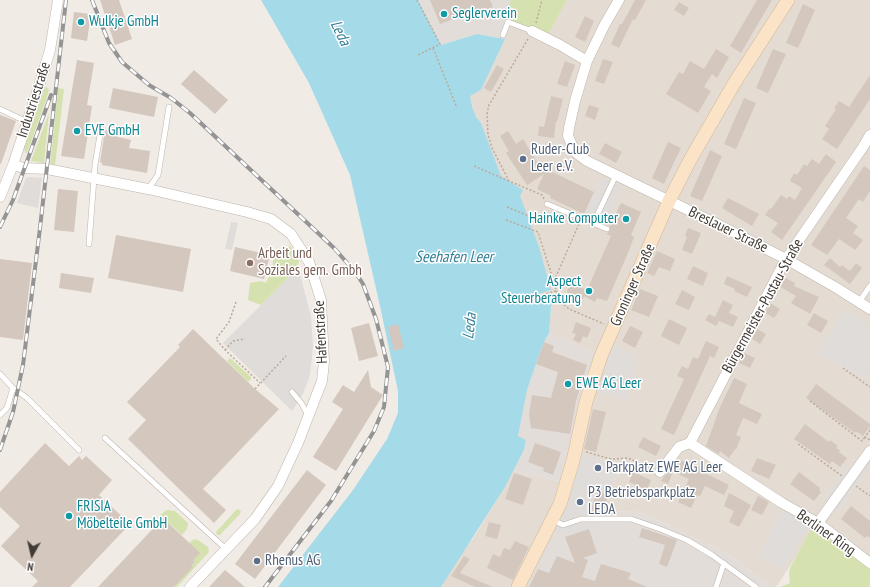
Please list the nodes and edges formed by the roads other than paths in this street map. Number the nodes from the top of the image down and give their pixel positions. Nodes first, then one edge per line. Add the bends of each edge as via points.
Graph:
1 (58, 0) edge
2 (619, 0) edge
3 (788, 0) edge
4 (532, 31) joint
5 (503, 36) dead end
6 (587, 61) junction
7 (169, 107) dead end
8 (0, 109) edge
9 (28, 122) junction
10 (101, 129) dead end
11 (870, 135) edge
12 (13, 165) junction
13 (616, 175) junction
14 (95, 178) junction
15 (148, 189) junction
16 (0, 197) edge
17 (669, 201) junction
18 (547, 204) road end
19 (593, 224) junction
20 (607, 229) dead end
21 (89, 244) dead end
22 (786, 259) junction
23 (870, 286) edge
24 (859, 302) junction
25 (870, 309) edge
26 (0, 374) edge
27 (13, 388) junction
28 (292, 392) dead end
29 (0, 415) edge
30 (309, 417) junction
31 (105, 438) dead end
32 (690, 443) junction
33 (79, 450) dead end
34 (870, 451) edge
35 (660, 472) road end
36 (553, 520) junction
37 (818, 524) junction
38 (226, 549) junction
39 (724, 564) junction
40 (870, 564) edge
41 (190, 587) edge
42 (518, 587) edge
43 (716, 587) edge
44 (756, 587) edge

1 - 9 street, Industriestraße via 50,50
2 - 6 street, Breslauer Straße
3 - 17 street, Groninger Straße via 723,103
4 - 5 lane via 508,22
4 - 6 street
6 - 13 street, Breslauer Straße via 571,116 568,136 580,157
7 - 15 lane via 158,175
8 - 9 lane
9 - 12 street, Industriestraße
10 - 14 lane
11 - 22 street, Bürgermeister-Pustau-Straße
12 - 14 street, Hafenstraße
12 - 16 street, Industriestraße
13 - 17 street, Breslauer Straße
13 - 19 lane
14 - 15 street, Hafenstraße
14 - 21 lane
15 - 30 street, Hafenstraße via 271,219 291,234 309,262 321,300 324,362 322,382
17 - 22 street, Breslauer Straße
17 - 36 street, Groninger Straße via 601,356 586,402 576,457
18 - 19 lane
19 - 20 lane
22 - 24 street, Breslauer Straße
22 - 32 street, Bürgermeister-Pustau-Straße
23 - 24 lane
24 - 25 street, Breslauer Straße
26 - 27 lane
27 - 29 lane via 7,408
27 - 33 lane via 27,398
28 - 30 lane
30 - 38 street, Hafenstraße via 278,486 254,519
31 - 38 lane
32 - 35 street, Bürgermeister-Pustau-Straße via 679,447
32 - 37 street, Berliner Ring
34 - 37 street
36 - 39 lane via 563,525 581,519 632,519 687,540
36 - 42 street, Groninger Straße
37 - 40 street, Berliner Ring
38 - 41 street, Hafenstraße
39 - 43 lane
39 - 44 lane

